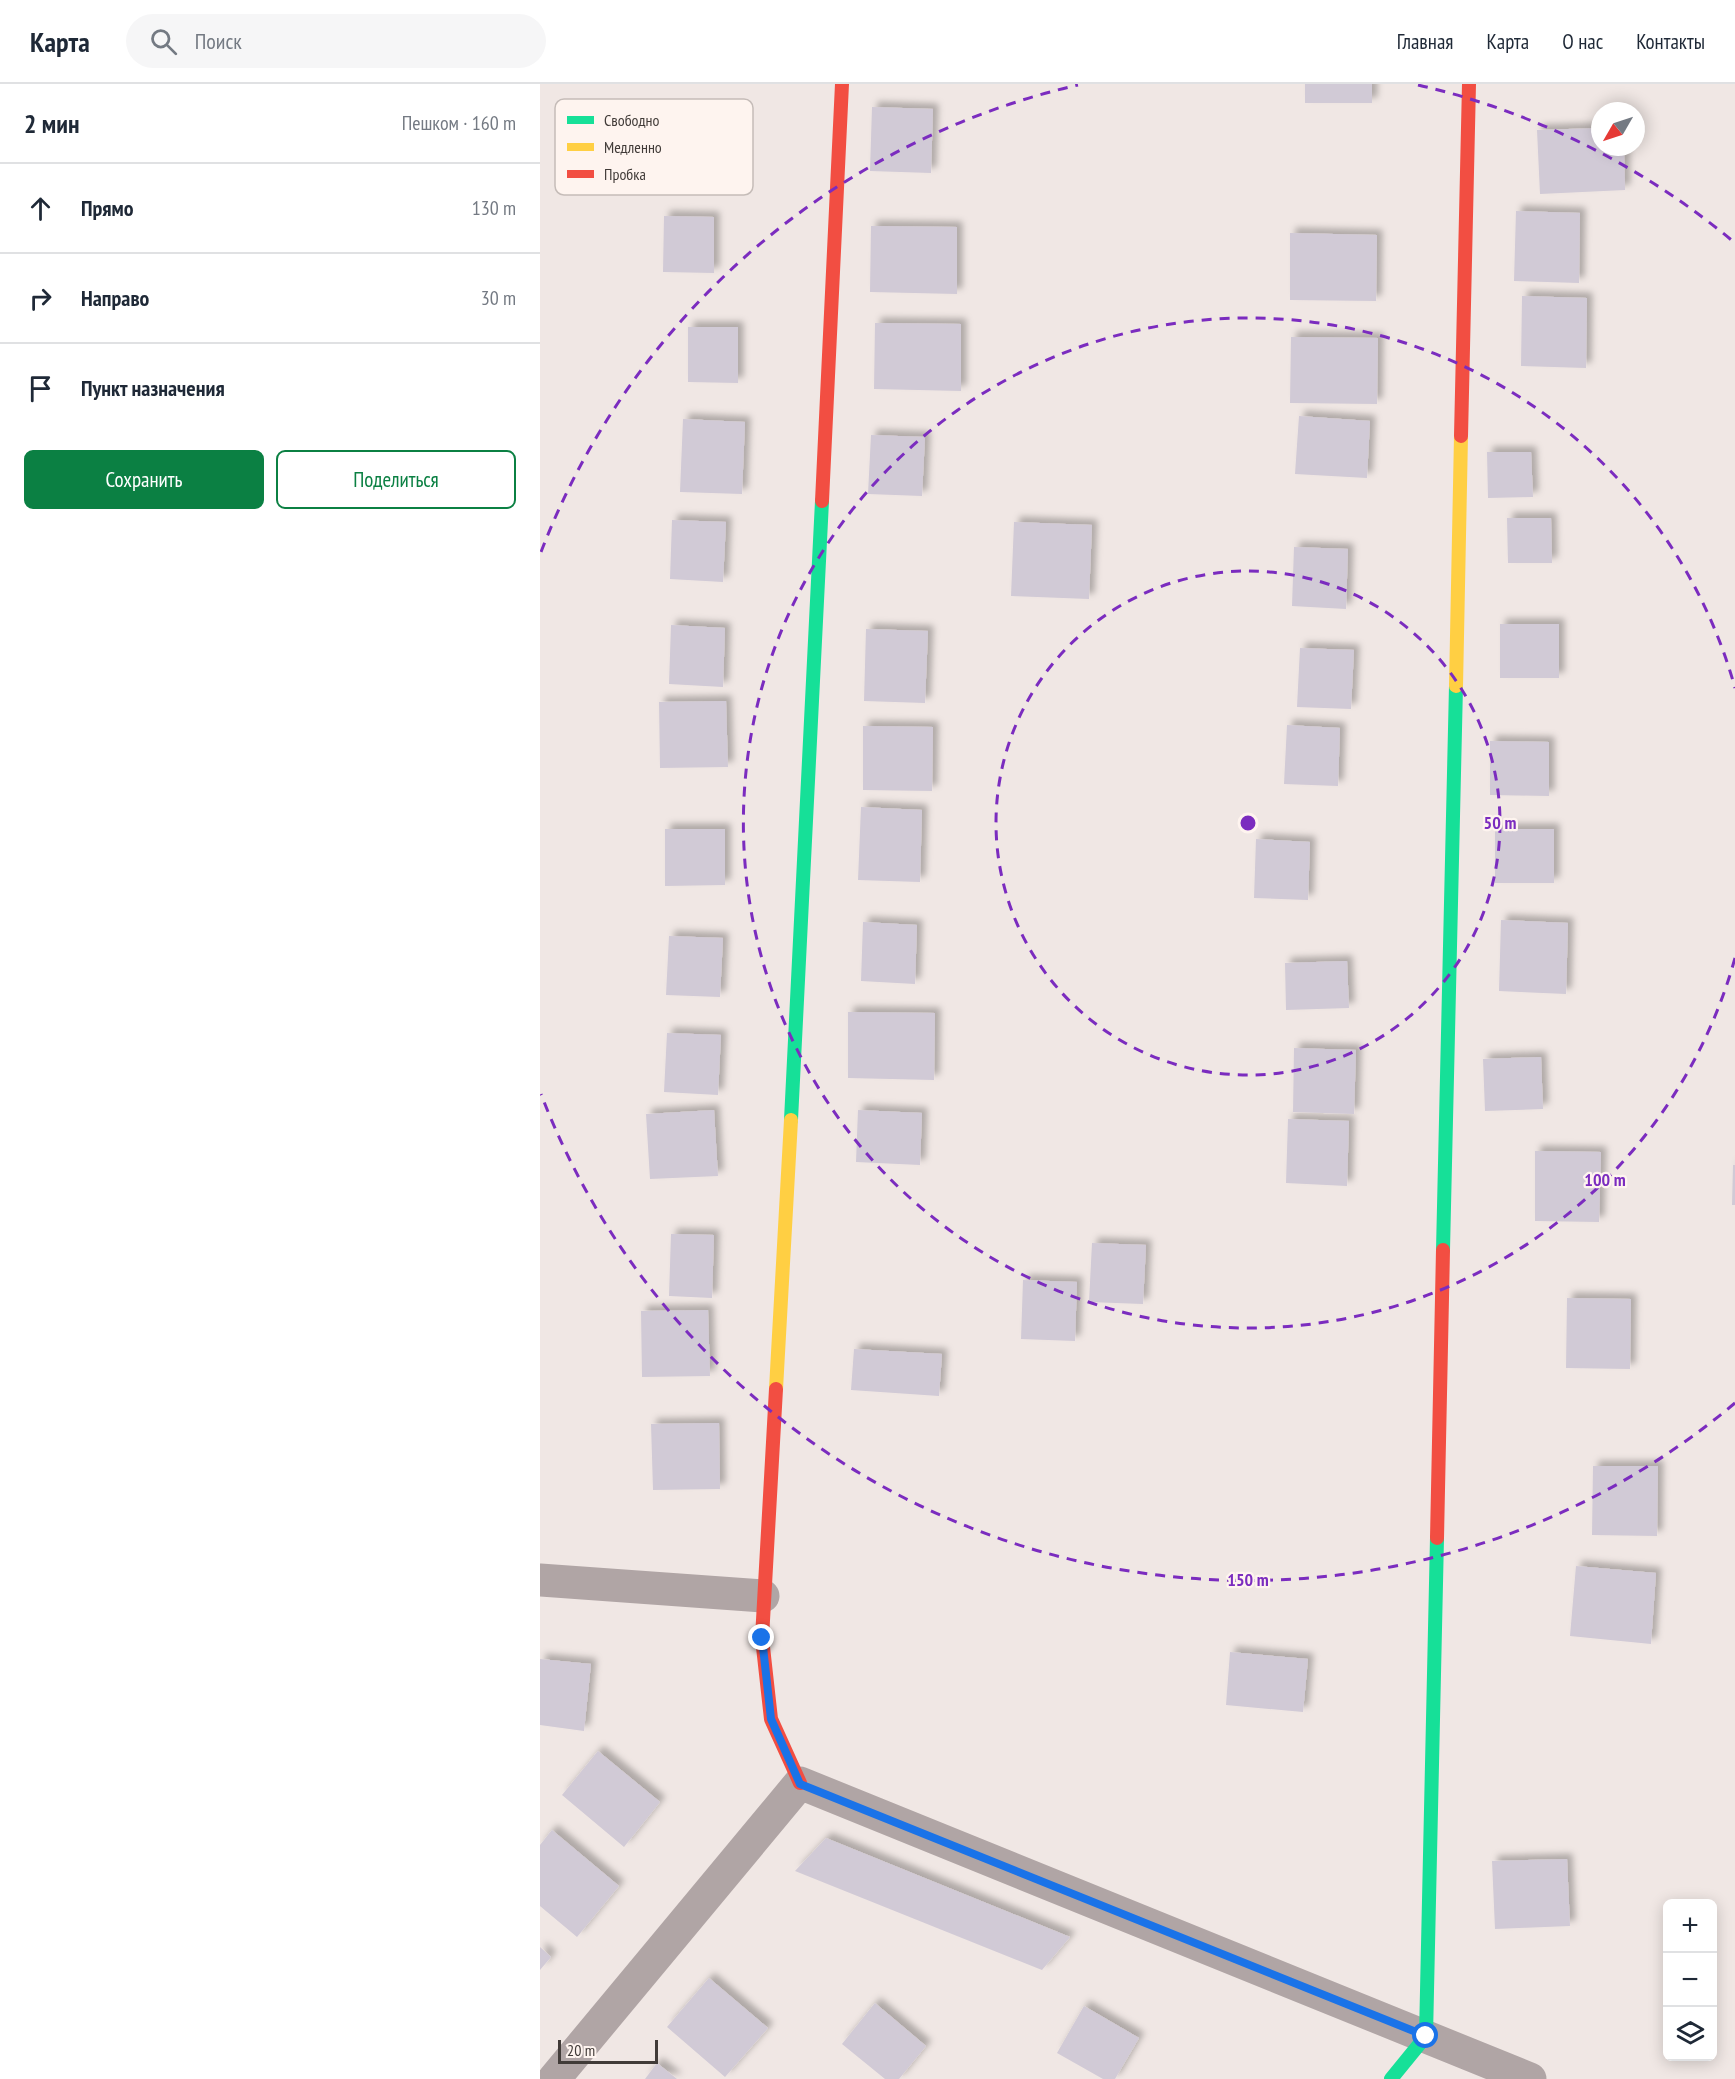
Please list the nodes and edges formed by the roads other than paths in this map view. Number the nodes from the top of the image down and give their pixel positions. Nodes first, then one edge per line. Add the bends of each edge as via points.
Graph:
1 (842, 84) edge
2 (1469, 84) edge
3 (540, 1580) edge
4 (764, 1596) junction
5 (800, 1784) junction
6 (1426, 2036) junction
7 (554, 2079) edge
8 (1391, 2079) edge
9 (1530, 2079) edge

1 - 4 street
2 - 6 street
3 - 4 street
4 - 5 street via 762,1638 771,1719
5 - 6 street
5 - 7 street
6 - 8 street
6 - 9 street

